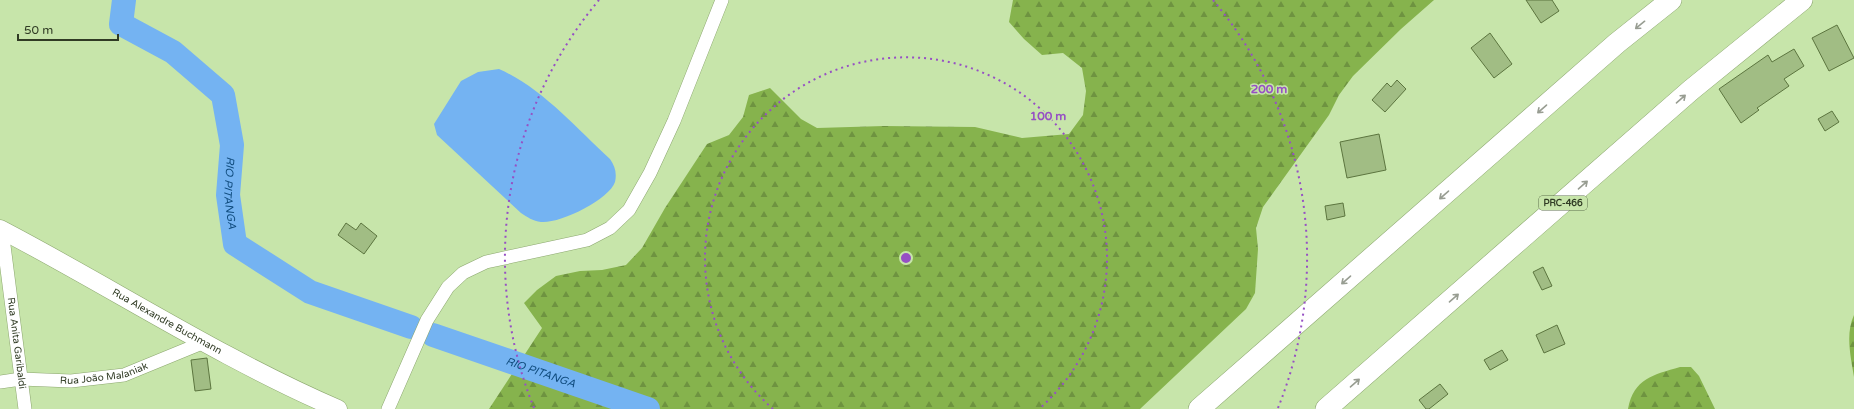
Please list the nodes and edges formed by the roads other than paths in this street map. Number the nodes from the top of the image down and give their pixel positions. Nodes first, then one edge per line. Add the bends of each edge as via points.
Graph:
1 (722, 0) edge
2 (1670, 0) edge
3 (1802, 0) edge
4 (1, 229) edge
5 (202, 343) junction
6 (21, 379) junction
7 (0, 382) edge
8 (25, 409) edge
9 (338, 409) edge
10 (388, 409) edge
11 (1199, 409) edge
12 (1326, 409) edge

1 - 10 street via 674,122 629,210 610,228 587,240 486,262 463,273 448,287 427,320
2 -> 11 highway via 1617,43
12 -> 3 highway, PRC-466 via 1691,90
4 - 5 main road, Rua Alexandre Buchmann
4 - 6 street, Rua Anita Garibaldi
5 - 6 street, Rua João Malaniak via 124,375 71,381
5 - 9 main road, Rua Alexandre Buchmann via 294,390
6 - 7 street, Rua João Malaniak
6 - 8 street, Rua Anita Garibaldi

